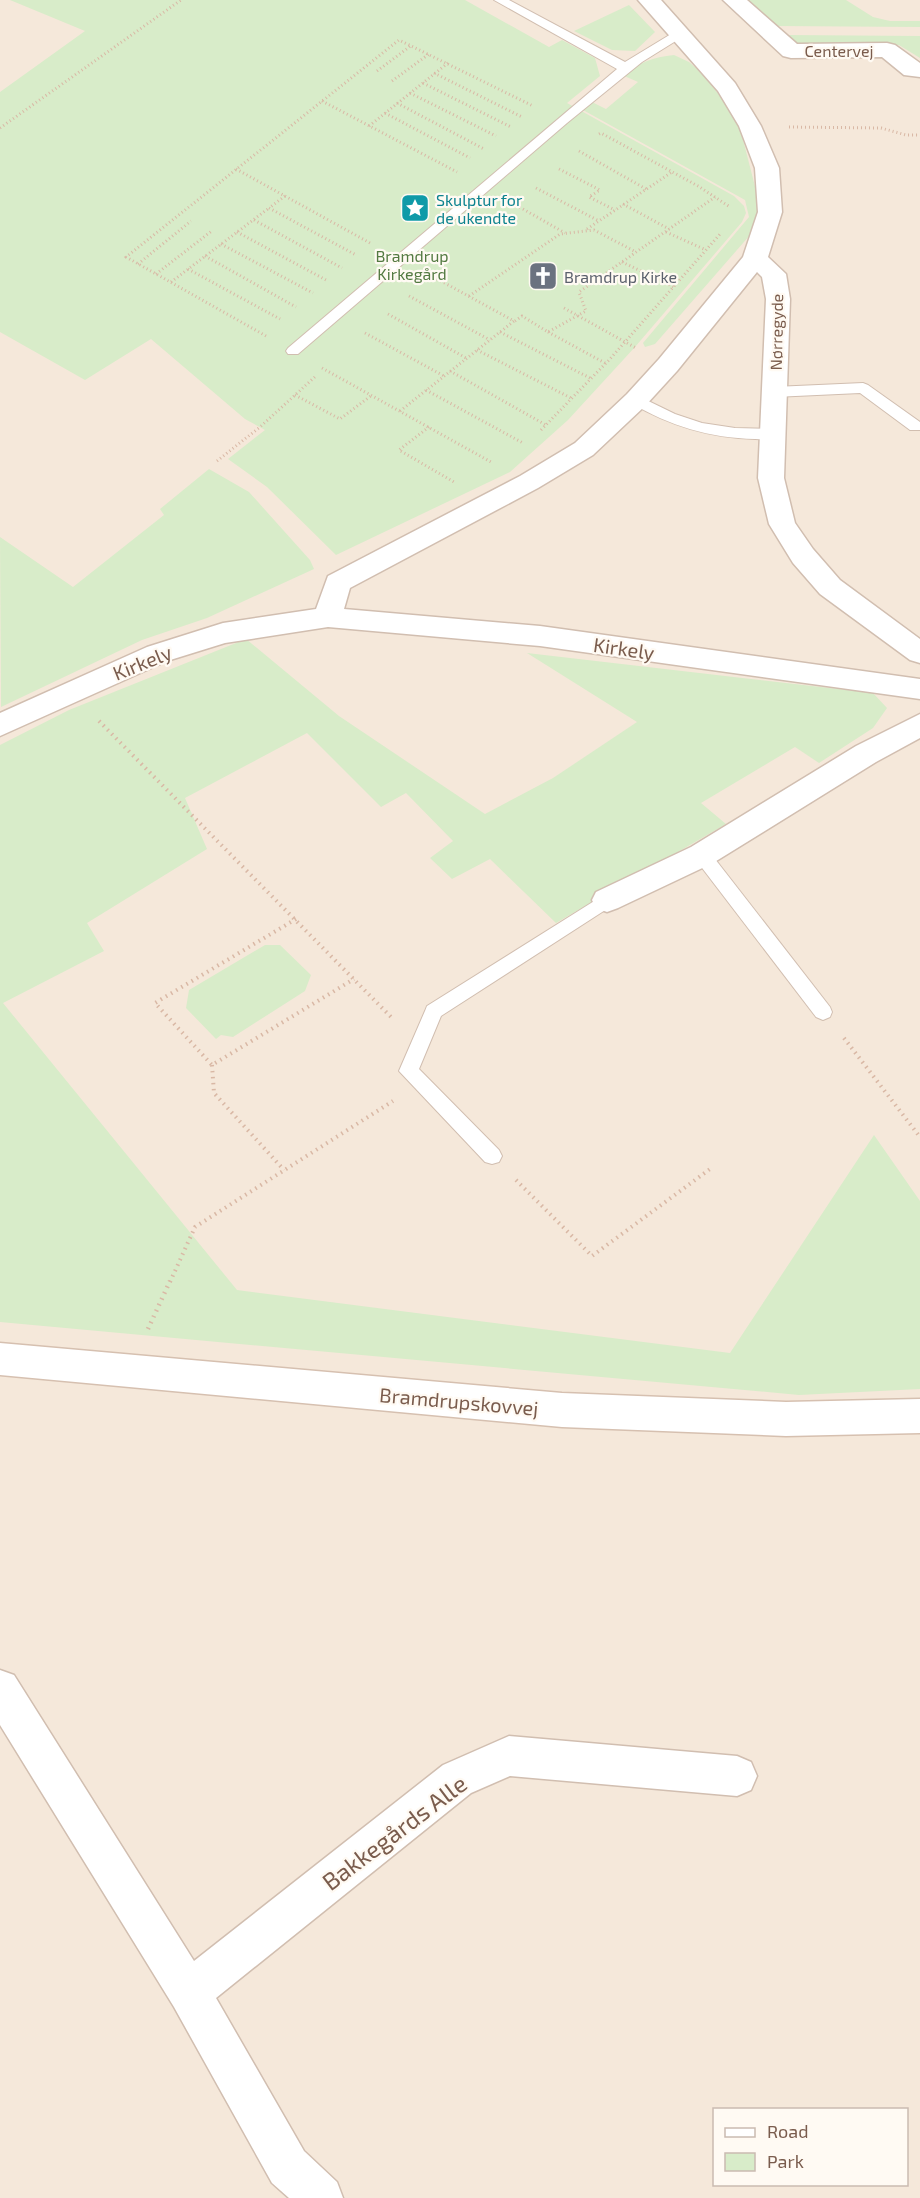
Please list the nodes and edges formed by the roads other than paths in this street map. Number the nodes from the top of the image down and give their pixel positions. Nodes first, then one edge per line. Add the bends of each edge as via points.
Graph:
1 (500, 0) edge
2 (649, 0) edge
3 (734, 0) edge
4 (681, 34) junction
5 (626, 68) junction
6 (920, 70) edge
7 (755, 259) junction
8 (293, 351) road end
9 (774, 392) junction
10 (636, 400) junction
11 (915, 426) dead end
12 (773, 434) junction
13 (328, 617) junction
14 (920, 653) edge
15 (920, 689) edge
16 (0, 725) edge
17 (920, 725) edge
18 (702, 855) junction
19 (607, 900) joint
20 (824, 1012) road end
21 (492, 1156) road end
22 (0, 1359) edge
23 (920, 1416) edge
24 (0, 1689) edge
25 (737, 1776) dead end
26 (189, 1992) junction
27 (285, 2183) edge
28 (321, 2198) edge

1 - 5 lane
2 - 4 street
3 - 6 street, Centervej via 791,51 887,50 912,70
4 - 5 lane
4 - 7 street via 727,88 750,126 767,168 770,213
5 - 8 lane
7 - 9 street, Nørregyde via 774,274 778,299
7 - 10 street
9 - 11 lane via 863,388
9 - 12 street, Nørregyde
10 - 12 lane via 664,417 698,429
10 - 13 street via 584,449 338,583
12 - 14 street, Nørregyde via 771,478 782,524 803,556 830,587
13 - 15 street, Kirkely via 540,636
13 - 16 street, Kirkely via 223,633 157,654
17 - 18 street
18 - 19 street
18 - 20 lane
19 - 21 lane via 434,1011 409,1071
22 - 23 street, Bramdrupskovvej via 562,1410 786,1419
24 - 26 street
25 - 26 street, Bakkegårds Alle via 509,1756 457,1779
26 - 27 street
27 - 28 street

